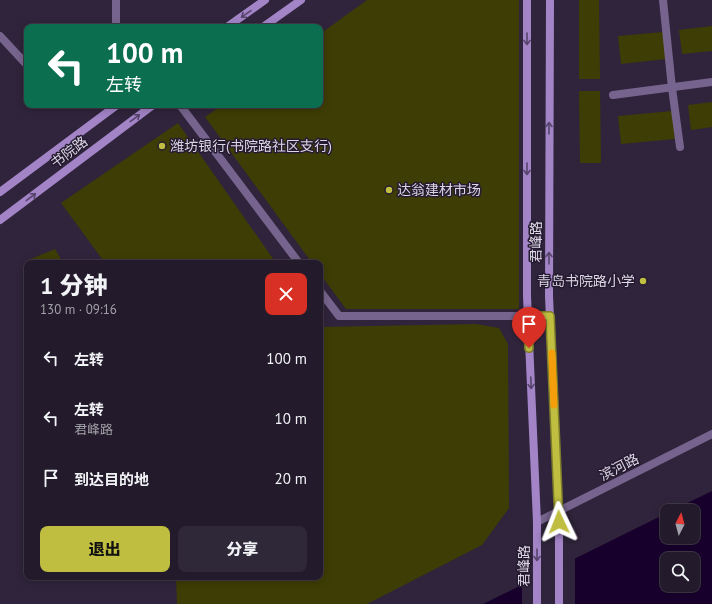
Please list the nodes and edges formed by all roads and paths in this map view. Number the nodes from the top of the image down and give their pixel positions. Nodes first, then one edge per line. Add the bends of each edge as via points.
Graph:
1 (116, 0) edge
2 (265, 0) edge
3 (301, 0) edge
4 (527, 0) edge
5 (550, 0) edge
6 (663, 0) edge
7 (116, 24) edge
8 (231, 24) edge
9 (267, 24) edge
10 (0, 36) edge
11 (24, 62) edge
12 (712, 82) edge
13 (672, 88) junction
14 (613, 95) dead end
15 (113, 108) edge
16 (149, 108) edge
17 (182, 108) edge
18 (680, 147) dead end
19 (0, 192) edge
20 (0, 220) edge
21 (297, 260) edge
22 (323, 295) edge
23 (528, 316) junction
24 (550, 316) junction
25 (712, 434) edge
26 (558, 512) junction
27 (537, 522) junction
28 (537, 604) edge
29 (559, 604) edge

1 - 7 street
2 -> 8 main road
3 - 9 main road
4 -> 23 main road, 君峰路
24 -> 5 main road, 君峰路
6 - 13 street
10 - 11 street
12 - 13 street
13 - 14 street
13 - 18 street
15 - 19 main road, 书院路
20 -> 16 main road, 书院路
17 - 21 street
22 - 23 street via 339,316
23 - 24 street
23 -> 27 main road, 君峰路
24 - 26 main road, 君峰路
25 - 26 street, 滨河路
26 - 27 street, 滨河路
26 - 29 main road, 君峰路
27 -> 28 main road, 君峰路

